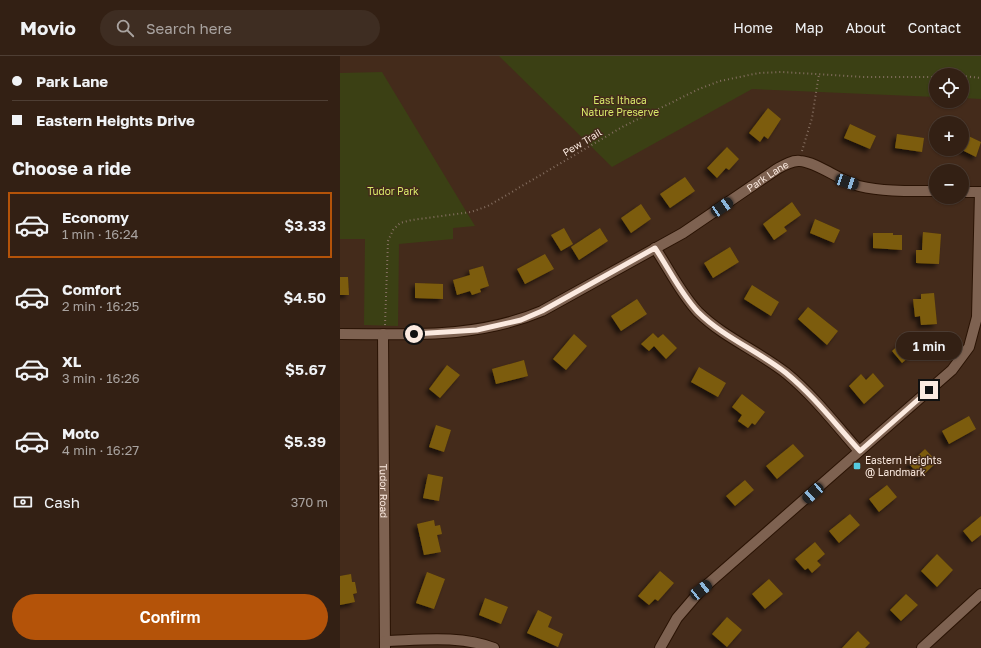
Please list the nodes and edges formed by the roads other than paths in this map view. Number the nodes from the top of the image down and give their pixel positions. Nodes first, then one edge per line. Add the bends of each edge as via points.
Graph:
1 (929, 191) edge
2 (969, 192) edge
3 (980, 192) edge
4 (655, 248) junction
5 (340, 334) edge
6 (383, 334) junction
7 (860, 451) junction
8 (981, 594) edge
9 (385, 644) edge
10 (494, 648) edge
11 (660, 648) edge
12 (922, 648) edge

1 - 4 street, Park Lane via 859,186 814,165 799,161 777,169 683,233
2 - 3 street
3 - 7 street via 977,317 969,347 952,370
4 - 6 street, Park Lane via 542,311 521,320 477,330
4 - 7 street via 698,311 711,323 787,374 809,394
5 - 6 street, Park Lane
6 - 9 street, Tudor Road
7 - 11 street via 701,590 677,618
8 - 12 street
9 - 10 street via 455,640

